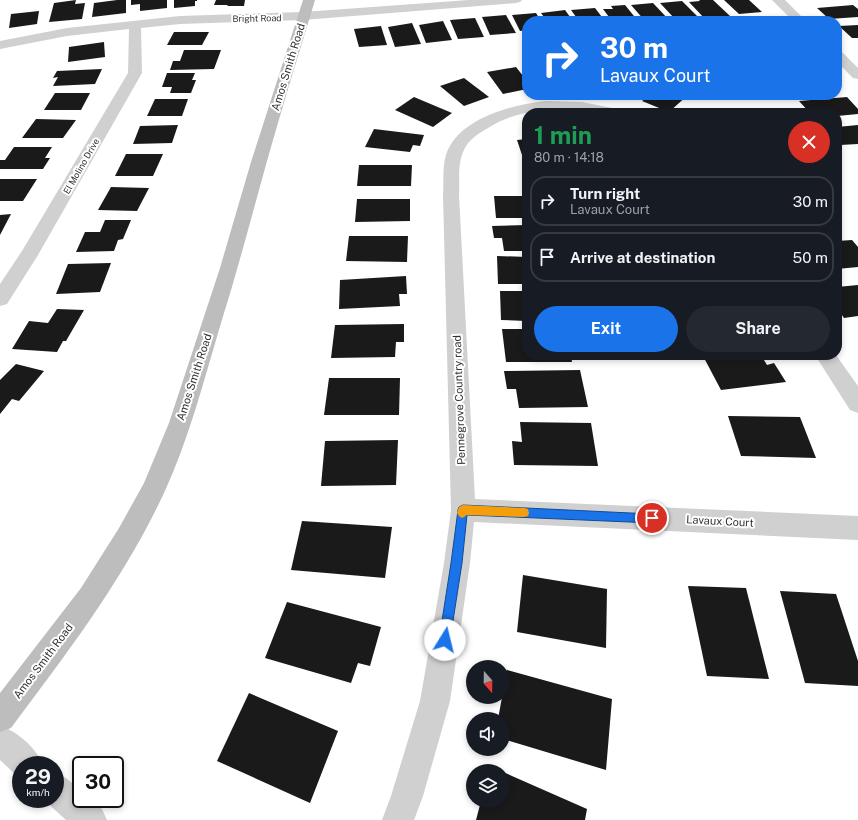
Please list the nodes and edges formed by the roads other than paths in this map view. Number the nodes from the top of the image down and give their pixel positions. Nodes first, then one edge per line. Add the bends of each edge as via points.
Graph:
1 (516, 0) edge
2 (778, 0) edge
3 (306, 8) edge
4 (795, 16) edge
5 (135, 25) junction
6 (0, 45) edge
7 (842, 60) edge
8 (858, 74) edge
9 (524, 108) edge
10 (595, 108) edge
11 (522, 109) edge
12 (0, 299) edge
13 (828, 360) edge
14 (858, 404) edge
15 (463, 510) junction
16 (858, 528) edge
17 (0, 717) edge
18 (0, 740) edge
19 (18, 756) edge
20 (64, 796) edge
21 (91, 820) edge
22 (398, 820) edge

1 - 3 street, Bright Road
2 - 4 street
3 - 5 street, Bright Road
3 - 17 street, Amos Smith Road via 180,423 154,488 128,537 90,596
5 - 6 street, Bright Road via 68,32
5 - 12 street, El Molino Drive via 135,73 29,255
7 - 8 street
9 - 10 street, Pennegrove Country road via 564,104
11 - 15 street, Pennegrove Country road via 495,117 471,132 460,142 454,154 451,195
13 - 14 street
15 - 16 street, Lavaux Court
15 - 22 street, Pennegrove Country road via 435,701
18 - 19 street
20 - 21 street

